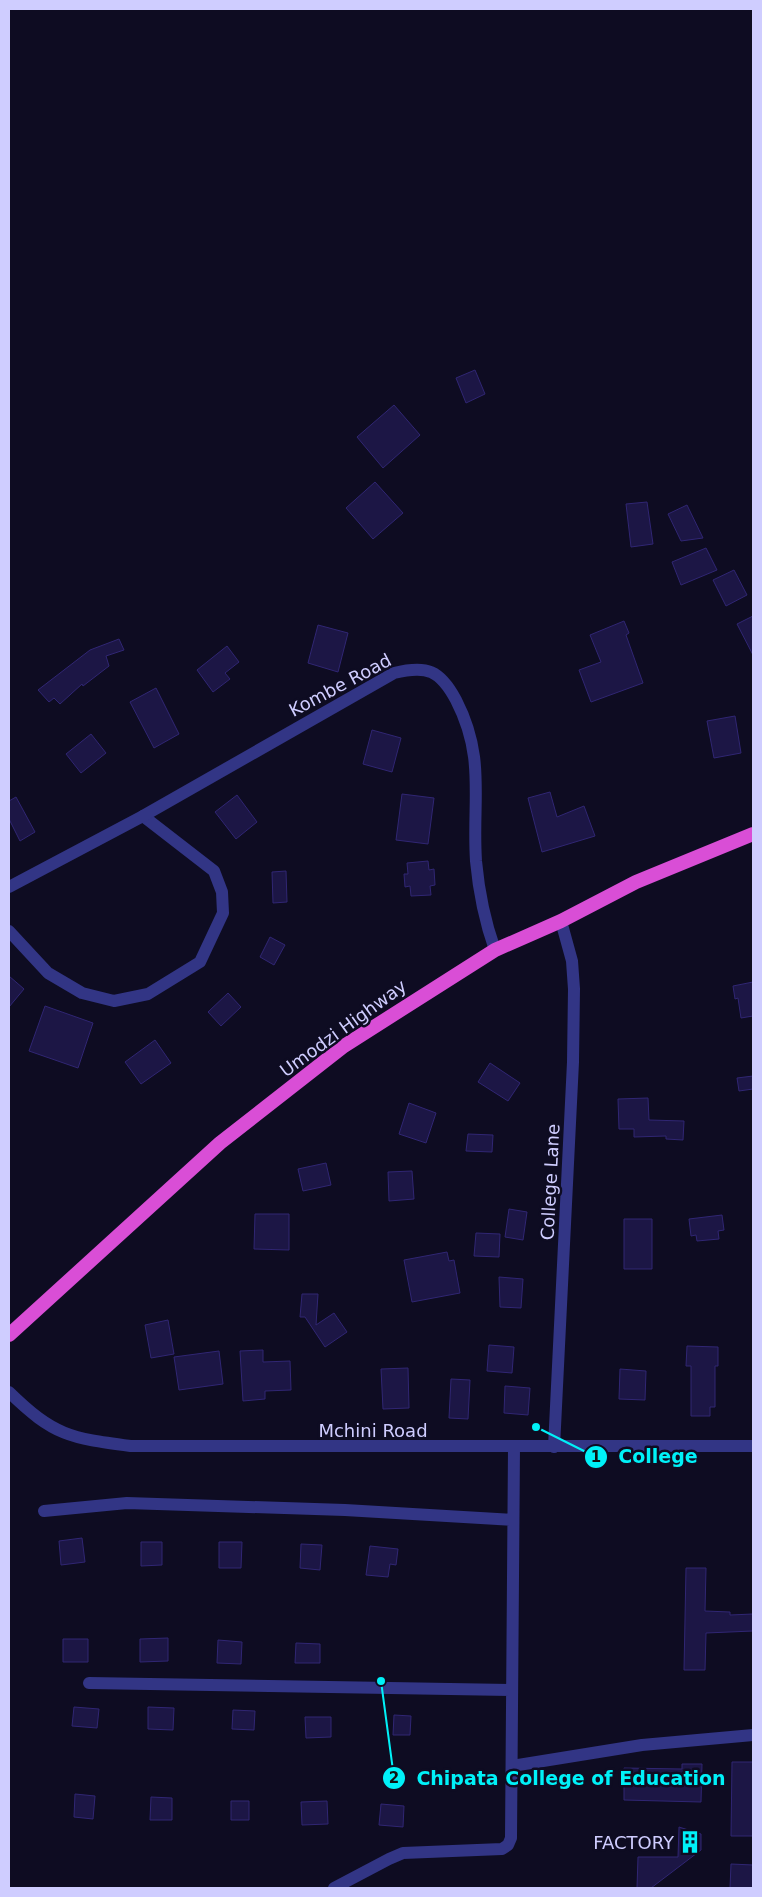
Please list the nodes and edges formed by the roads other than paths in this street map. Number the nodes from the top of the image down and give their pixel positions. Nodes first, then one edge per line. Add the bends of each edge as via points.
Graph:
1 (143, 816) junction
2 (753, 834) edge
3 (9, 887) edge
4 (561, 921) junction
5 (9, 932) edge
6 (495, 950) junction
7 (9, 1335) edge
8 (9, 1392) edge
9 (753, 1446) edge
10 (514, 1447) junction
11 (554, 1447) junction
12 (44, 1511) dead end
13 (513, 1520) junction
14 (89, 1683) dead end
15 (512, 1690) junction
16 (753, 1734) edge
17 (512, 1766) junction
18 (334, 1888) edge

1 - 3 street, Kombe Road
1 - 5 street via 214,871 222,892 223,912 200,962 148,994 114,1001 82,993 48,973
1 - 6 street, Kombe Road via 394,673 415,668 433,672 448,686 473,743 477,776 476,859 482,911
2 - 4 highway, Umodzi Highway via 636,882
4 - 6 highway, Umodzi Highway
4 - 11 street, College Lane via 572,961 574,998
6 - 7 highway, Umodzi Highway via 344,1046 220,1143
8 - 10 street, Mchini Road via 34,1417 54,1430 82,1440 131,1446
9 - 11 street, Mchini Road
10 - 11 street, Mchini Road
10 - 13 street
12 - 13 street via 127,1503 345,1510
13 - 15 street
14 - 15 street
15 - 17 street
16 - 17 street via 642,1745
17 - 18 street via 512,1838 508,1845 502,1849 403,1853

